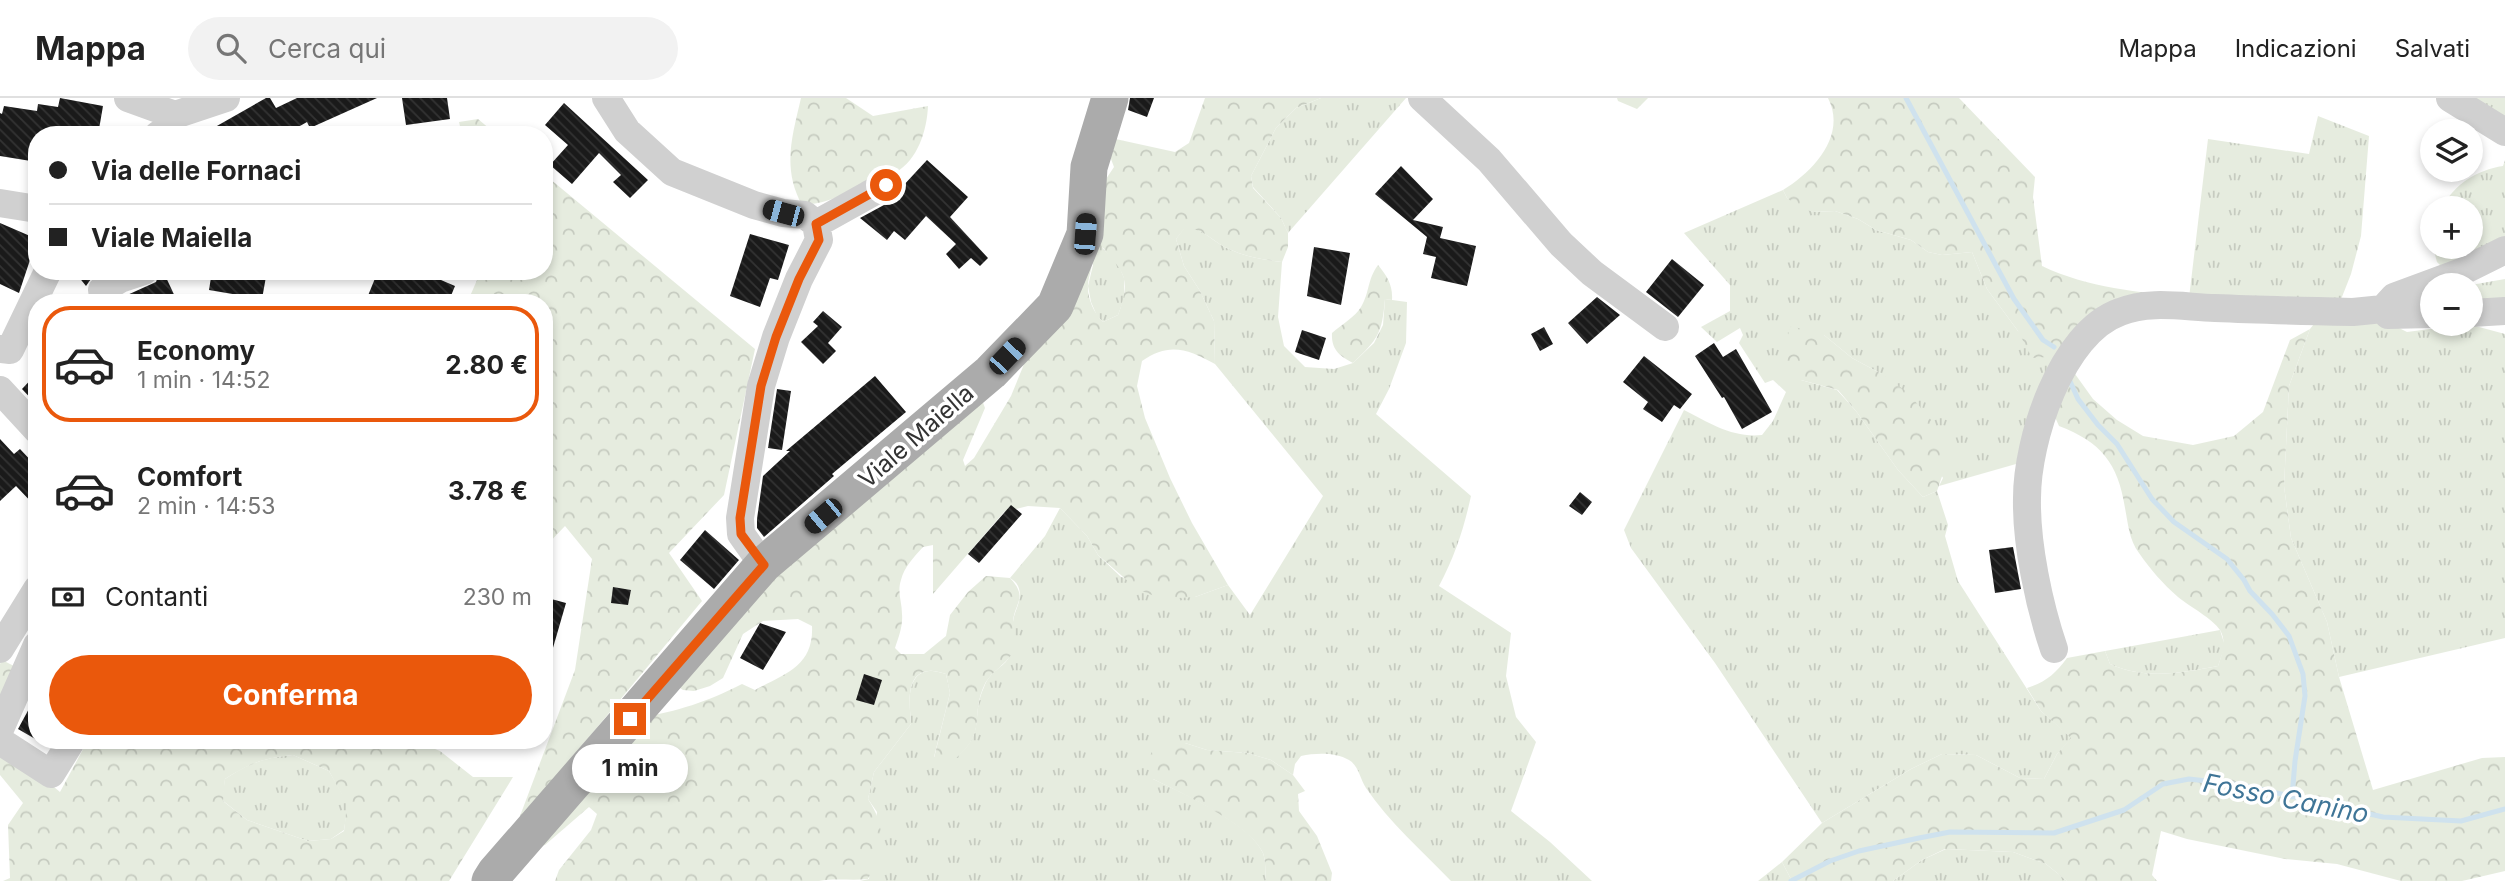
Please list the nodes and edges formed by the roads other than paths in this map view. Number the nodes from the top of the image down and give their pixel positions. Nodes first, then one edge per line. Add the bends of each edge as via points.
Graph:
1 (128, 98) edge
2 (226, 98) edge
3 (606, 98) edge
4 (1110, 98) edge
5 (1422, 98) edge
6 (2450, 98) edge
7 (166, 125) edge
8 (2505, 132) edge
9 (886, 185) dead end
10 (0, 202) edge
11 (28, 207) edge
12 (816, 224) junction
13 (2505, 250) edge
14 (118, 280) edge
15 (104, 294) edge
16 (2383, 309) junction
17 (2505, 311) edge
18 (28, 312) edge
19 (2483, 312) edge
20 (2420, 314) edge
21 (1665, 327) dead end
22 (0, 349) edge
23 (0, 390) edge
24 (19, 424) edge
25 (764, 565) junction
26 (28, 603) edge
27 (22, 612) junction
28 (28, 620) edge
29 (0, 649) edge
30 (2054, 649) dead end
31 (28, 665) edge
32 (0, 729) edge
33 (0, 741) edge
34 (66, 749) edge
35 (491, 881) edge

1 - 7 street
2 - 7 street
3 - 12 street via 627,131 671,172 754,205 805,215
4 - 25 main road, Viale Maiella via 1089,167 1085,234 1055,306 991,372
5 - 21 street via 1489,160 1561,244
6 - 8 street
9 - 12 street
10 - 11 street
12 - 25 street via 819,240 799,279 761,386 740,518 741,534
13 - 16 street via 2394,297
14 - 15 street via 102,290
16 - 20 street via 2388,315
16 - 30 street via 2152,306 2118,312 2092,329 2054,384 2027,483 2041,611
17 - 19 street
18 - 22 street via 10,349
23 - 24 street
25 - 35 main road, Viale Maiella
26 - 27 street
27 - 28 street
27 - 29 street
31 - 32 street
33 - 34 street via 51,774

